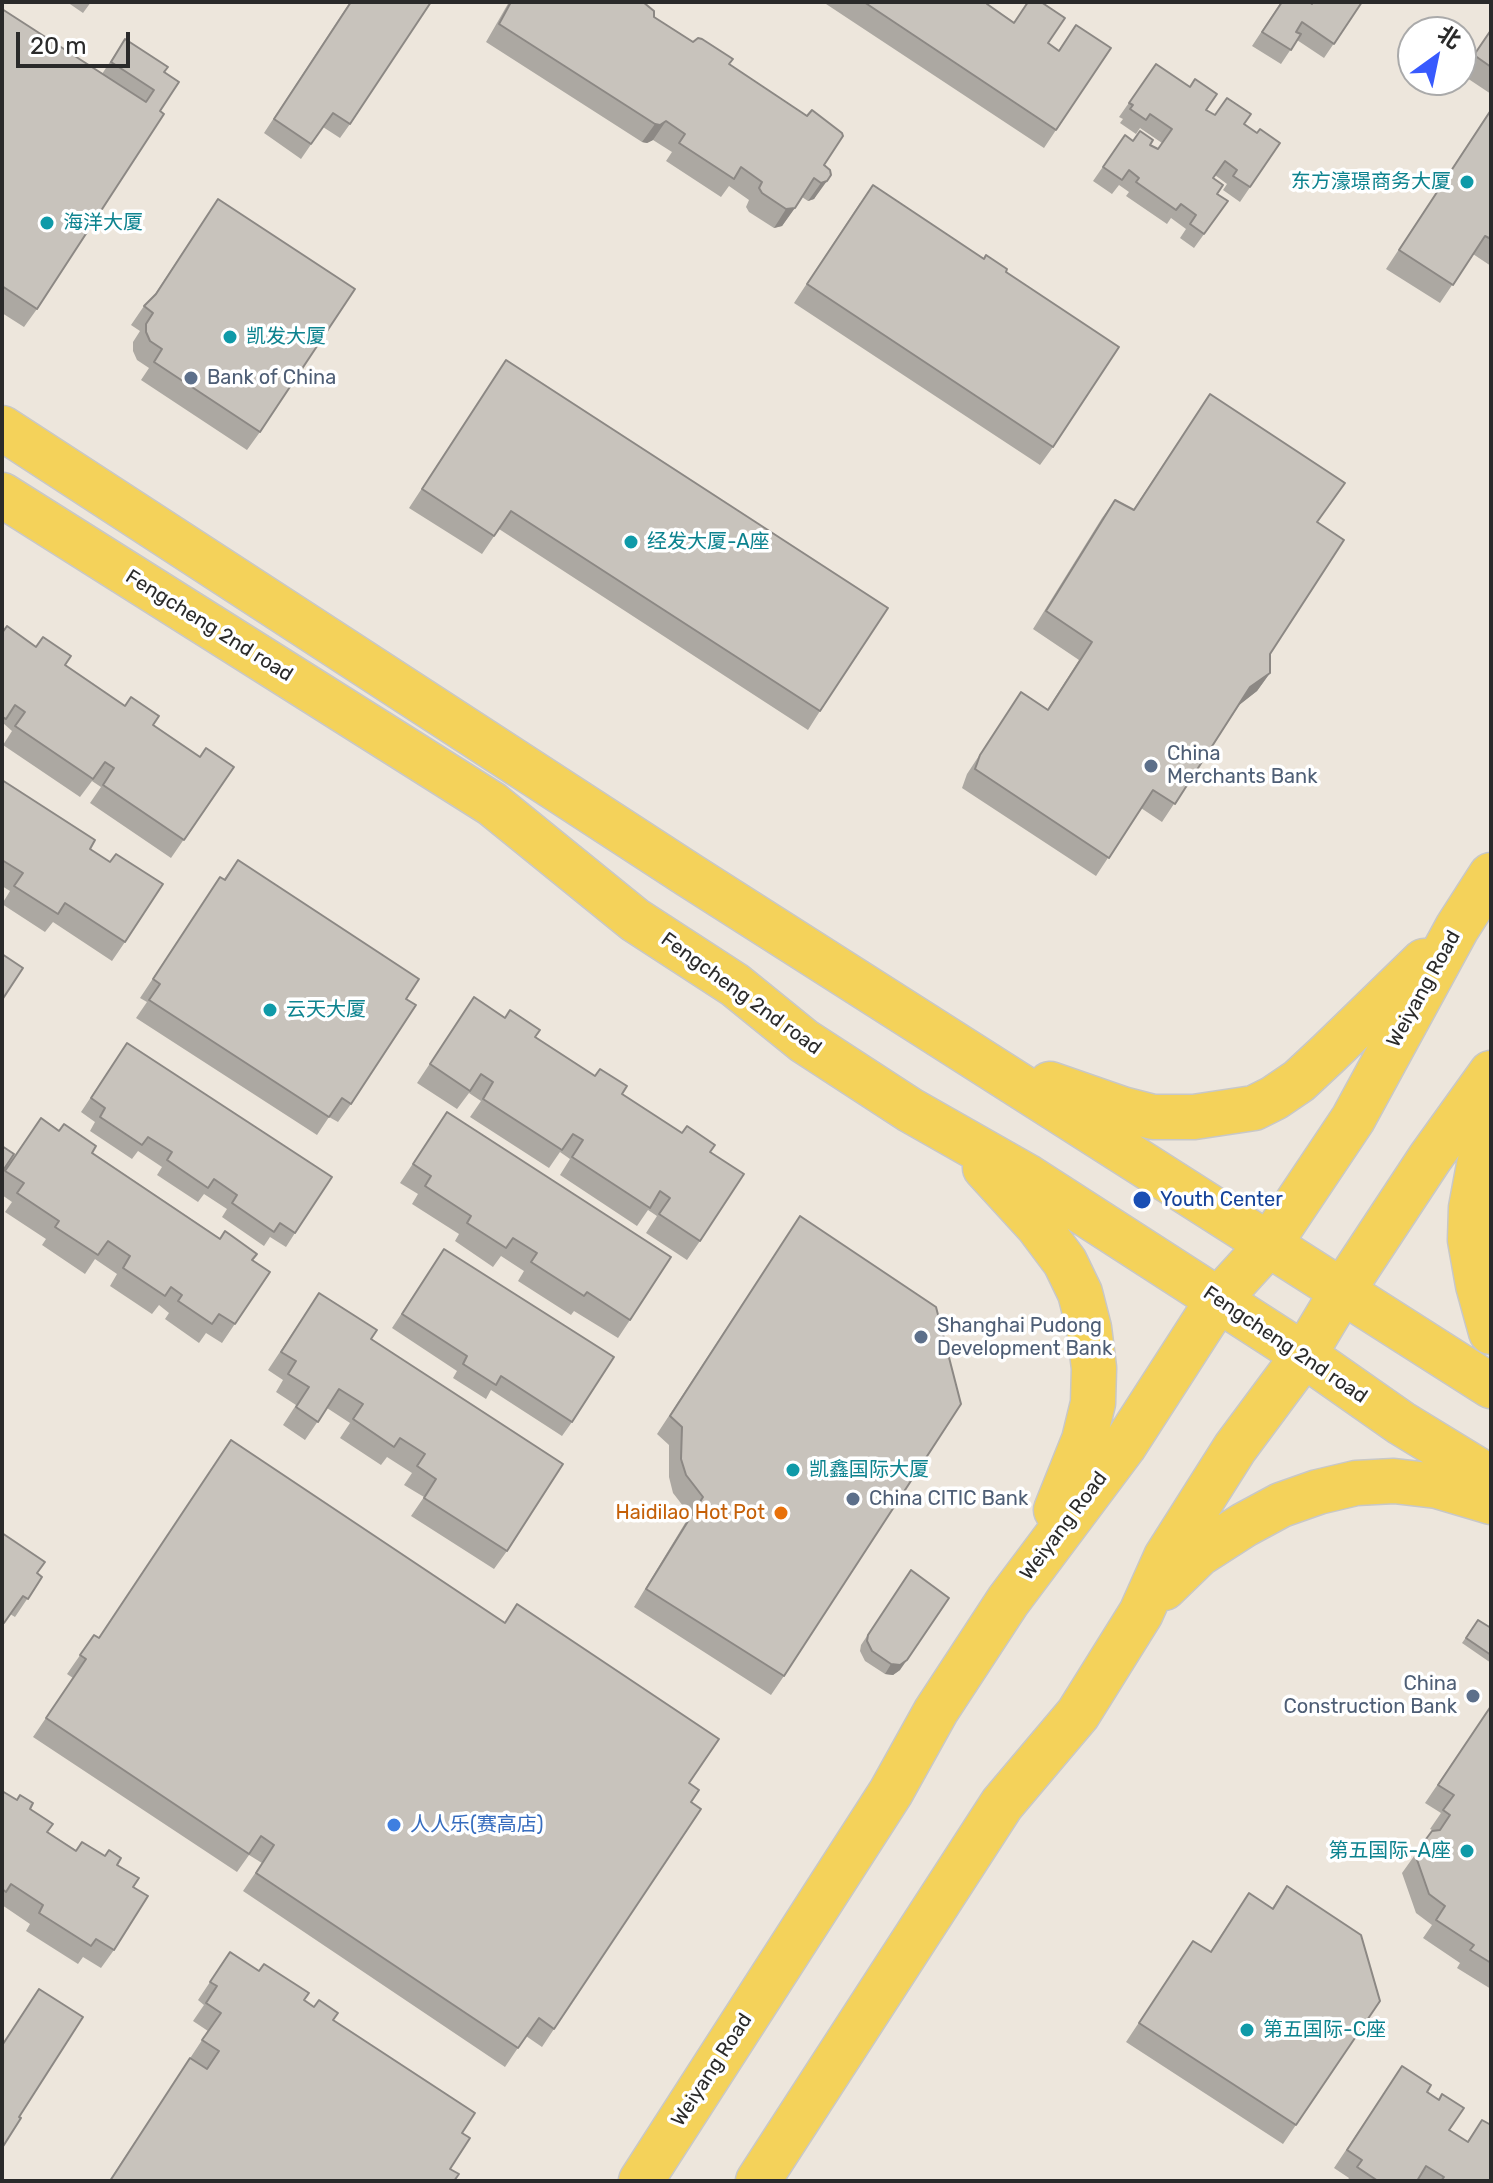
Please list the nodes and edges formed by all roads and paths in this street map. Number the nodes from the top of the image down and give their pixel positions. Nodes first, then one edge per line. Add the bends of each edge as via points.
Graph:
1 (2, 428) edge
2 (2, 495) edge
3 (1491, 875) edge
4 (1457, 928) junction
5 (943, 1036) junction
6 (1491, 1073) edge
7 (910, 1110) junction
8 (1491, 1120) edge
9 (1270, 1243) junction
10 (1343, 1290) junction
11 (1218, 1300) junction
12 (1491, 1332) edge
13 (1304, 1355) junction
14 (1491, 1386) edge
15 (1491, 1478) edge
16 (1491, 1502) edge
17 (1008, 1601) junction
18 (1141, 1613) junction
19 (641, 2181) edge
20 (758, 2181) edge

1 - 5 main road
2 - 7 main road, Fengcheng 2nd road via 492,804 635,920
3 - 4 main road, Weiyang Road
4 - 5 main road via 1299,1081 1254,1108 1153,1117 1061,1089
4 - 9 main road, Weiyang Road via 1353,1119
5 - 9 main road
6 - 10 main road
7 - 11 main road, Fengcheng 2nd road via 1028,1177
7 - 17 main road via 989,1172 1038,1226 1065,1262 1089,1328 1093,1403 1084,1440 1055,1511
8 - 12 main road via 1471,1208 1470,1240
9 - 10 main road
9 - 11 main road, Weiyang Road
10 - 13 main road
10 - 14 main road
11 - 13 main road, Fengcheng 2nd road
11 - 17 main road, Weiyang Road via 1124,1446
13 - 15 main road, Fengcheng 2nd road
13 - 18 main road via 1235,1448 1166,1557
16 - 18 main road via 1437,1486 1394,1481 1318,1492 1281,1505 1199,1554
17 - 19 main road, Weiyang Road
18 - 20 main road via 1078,1714 1002,1804

